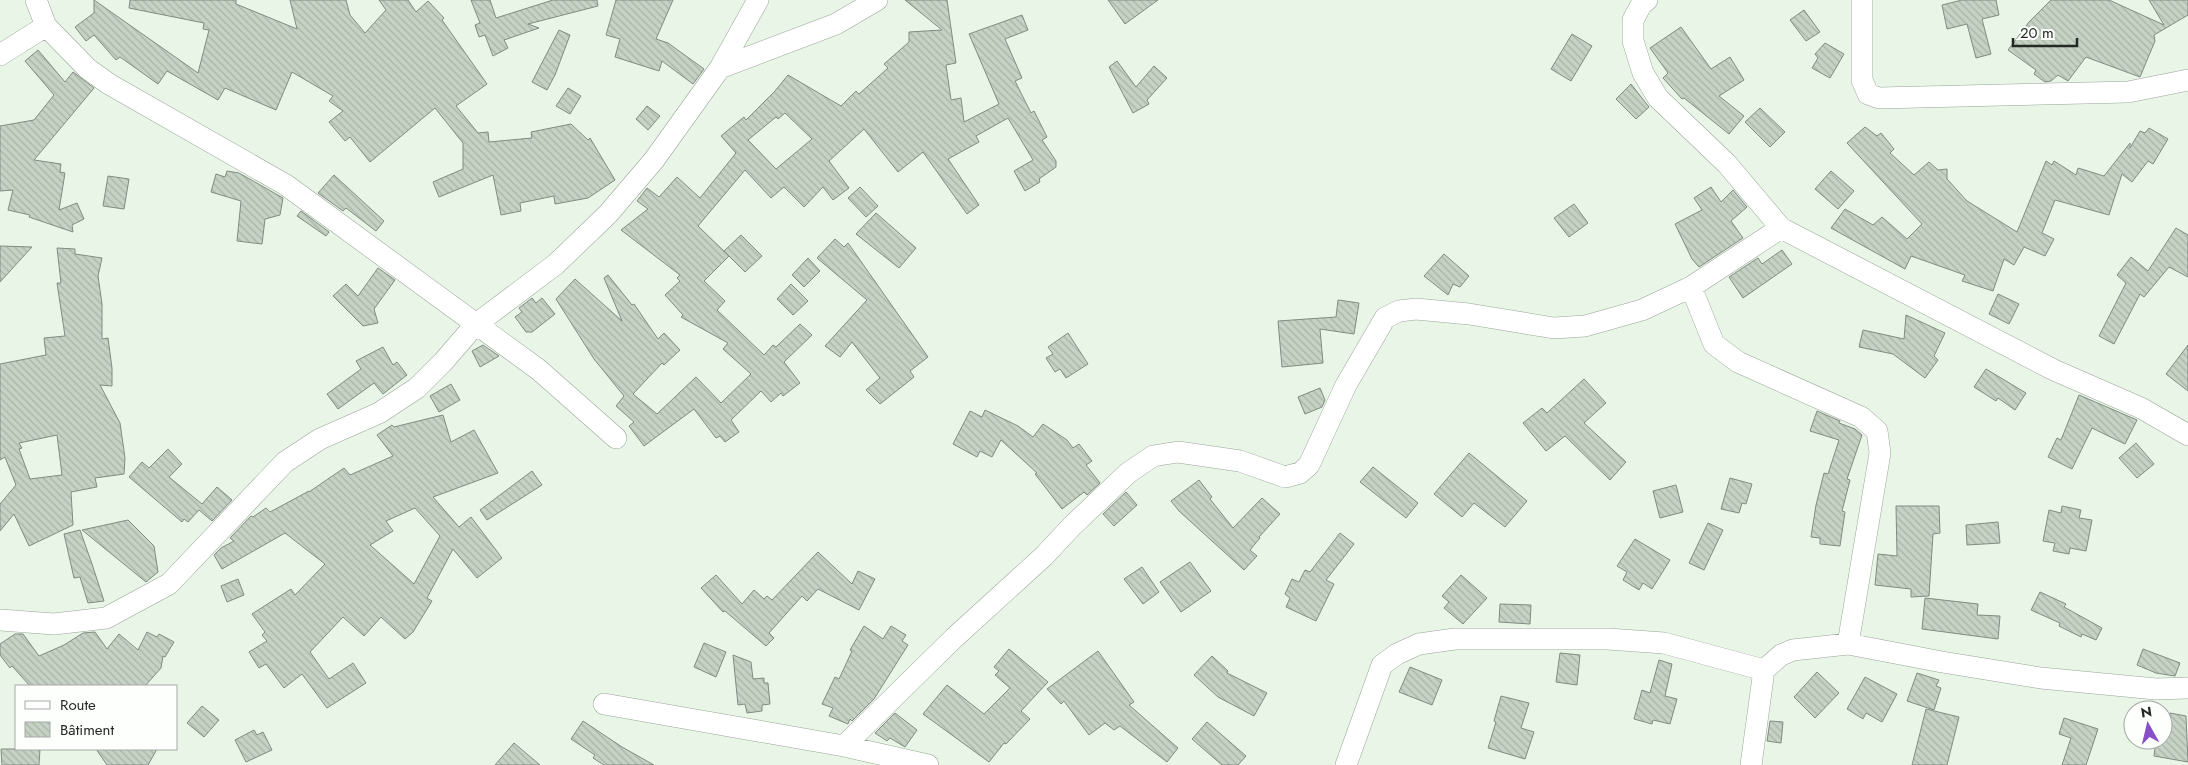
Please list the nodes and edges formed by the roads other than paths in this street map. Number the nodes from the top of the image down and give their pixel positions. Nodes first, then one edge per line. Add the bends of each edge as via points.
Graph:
1 (36, 0) edge
2 (758, 0) edge
3 (877, 0) edge
4 (1647, 0) edge
5 (1862, 0) edge
6 (46, 26) junction
7 (0, 55) edge
8 (720, 68) junction
9 (2188, 80) edge
10 (1781, 228) junction
11 (1691, 287) junction
12 (475, 325) junction
13 (2188, 435) edge
14 (616, 438) dead end
15 (0, 620) edge
16 (1848, 644) junction
17 (1764, 670) junction
18 (2188, 688) edge
19 (604, 704) dead end
20 (844, 746) junction
21 (928, 765) edge
22 (1346, 765) edge
23 (1751, 765) edge

1 - 6 street
2 - 8 street
3 - 8 street via 836,24
4 - 10 street via 1634,20 1633,41 1643,74 1658,98 1726,164
5 - 9 street via 1862,80 1868,94 1880,98 2128,92
6 - 7 street
6 - 12 street via 88,69 109,84 286,185
8 - 12 street via 654,160 608,214 556,264
10 - 11 street
10 - 13 street via 2054,370 2141,408
11 - 16 street via 1714,344 1738,362 1861,417 1877,431 1880,452
11 - 20 street via 1642,310 1585,326 1554,328 1416,309 1399,311 1385,318 1346,385 1309,465 1300,473 1285,477 1240,461 1178,452 1153,456 1128,473
12 - 14 street via 539,370
12 - 15 street via 417,388 378,413 320,439 285,462 169,584 106,618 54,624
16 - 17 street via 1793,650 1781,655
16 - 18 street via 2041,678 2156,689
17 - 22 street via 1664,643 1608,639 1455,639 1419,644 1382,665
17 - 23 street
19 - 20 street
20 - 21 street

